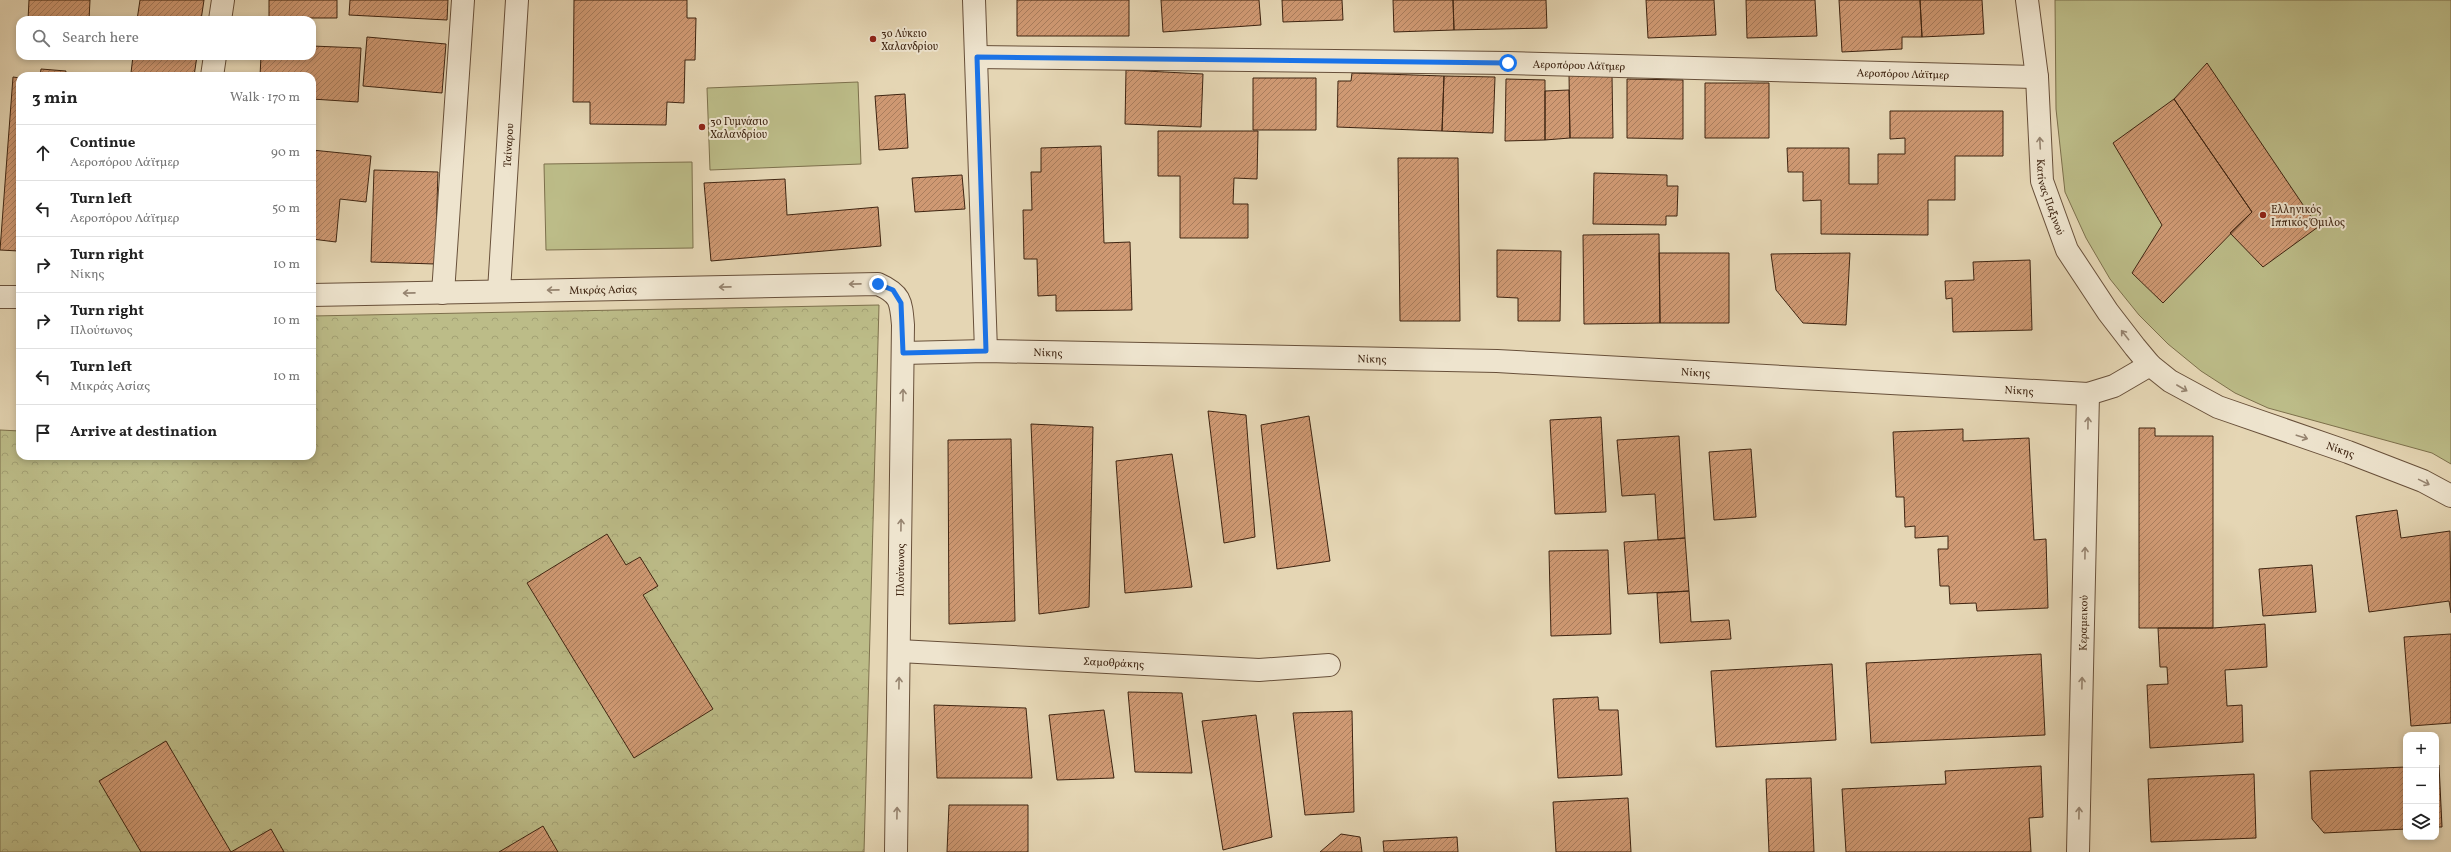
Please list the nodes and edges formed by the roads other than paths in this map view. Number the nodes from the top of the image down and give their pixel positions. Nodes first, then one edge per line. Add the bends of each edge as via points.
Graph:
1 (223, 0) edge
2 (463, 0) edge
3 (517, 0) edge
4 (974, 0) edge
5 (2027, 0) edge
6 (221, 16) edge
7 (977, 57) junction
8 (214, 60) edge
9 (213, 72) edge
10 (2037, 77) junction
11 (893, 290) joint
12 (499, 291) junction
13 (443, 293) junction
14 (316, 295) edge
15 (0, 297) edge
16 (16, 297) edge
17 (986, 351) junction
18 (903, 353) junction
19 (2150, 365) junction
20 (2088, 394) junction
21 (2451, 496) edge
22 (899, 651) junction
23 (1329, 665) dead end
24 (896, 852) edge
25 (2078, 852) edge

1 - 6 street
2 - 13 street
3 - 12 street, Ταίναρου
4 - 7 street
5 - 10 street, Κατίνας Παξινού
7 - 10 street, Αεροπόρου Λάϊτμερ via 1508,63
7 - 17 street
8 - 9 street
19 -> 10 street, Κατίνας Παξινού via 2108,312 2067,250 2042,181
11 -> 12 street, Μικράς Ασίας via 878,284
11 - 18 street, Πλούτωνος via 901,303
12 - 13 street, Μικράς Ασίας
13 -> 14 street, Μικράς Ασίας
15 - 16 street
17 - 18 street, Νίκης
17 - 20 street, Νίκης via 1497,361
22 -> 18 street, Πλούτωνος
19 - 20 street, Νίκης via 2114,386
19 -> 21 street, Νίκης via 2170,381 2218,407 2348,452 2423,481
25 -> 20 street, Κεραμεικού
22 - 23 street, Σαμοθράκης via 1259,670
24 -> 22 street, Πλούτωνος

